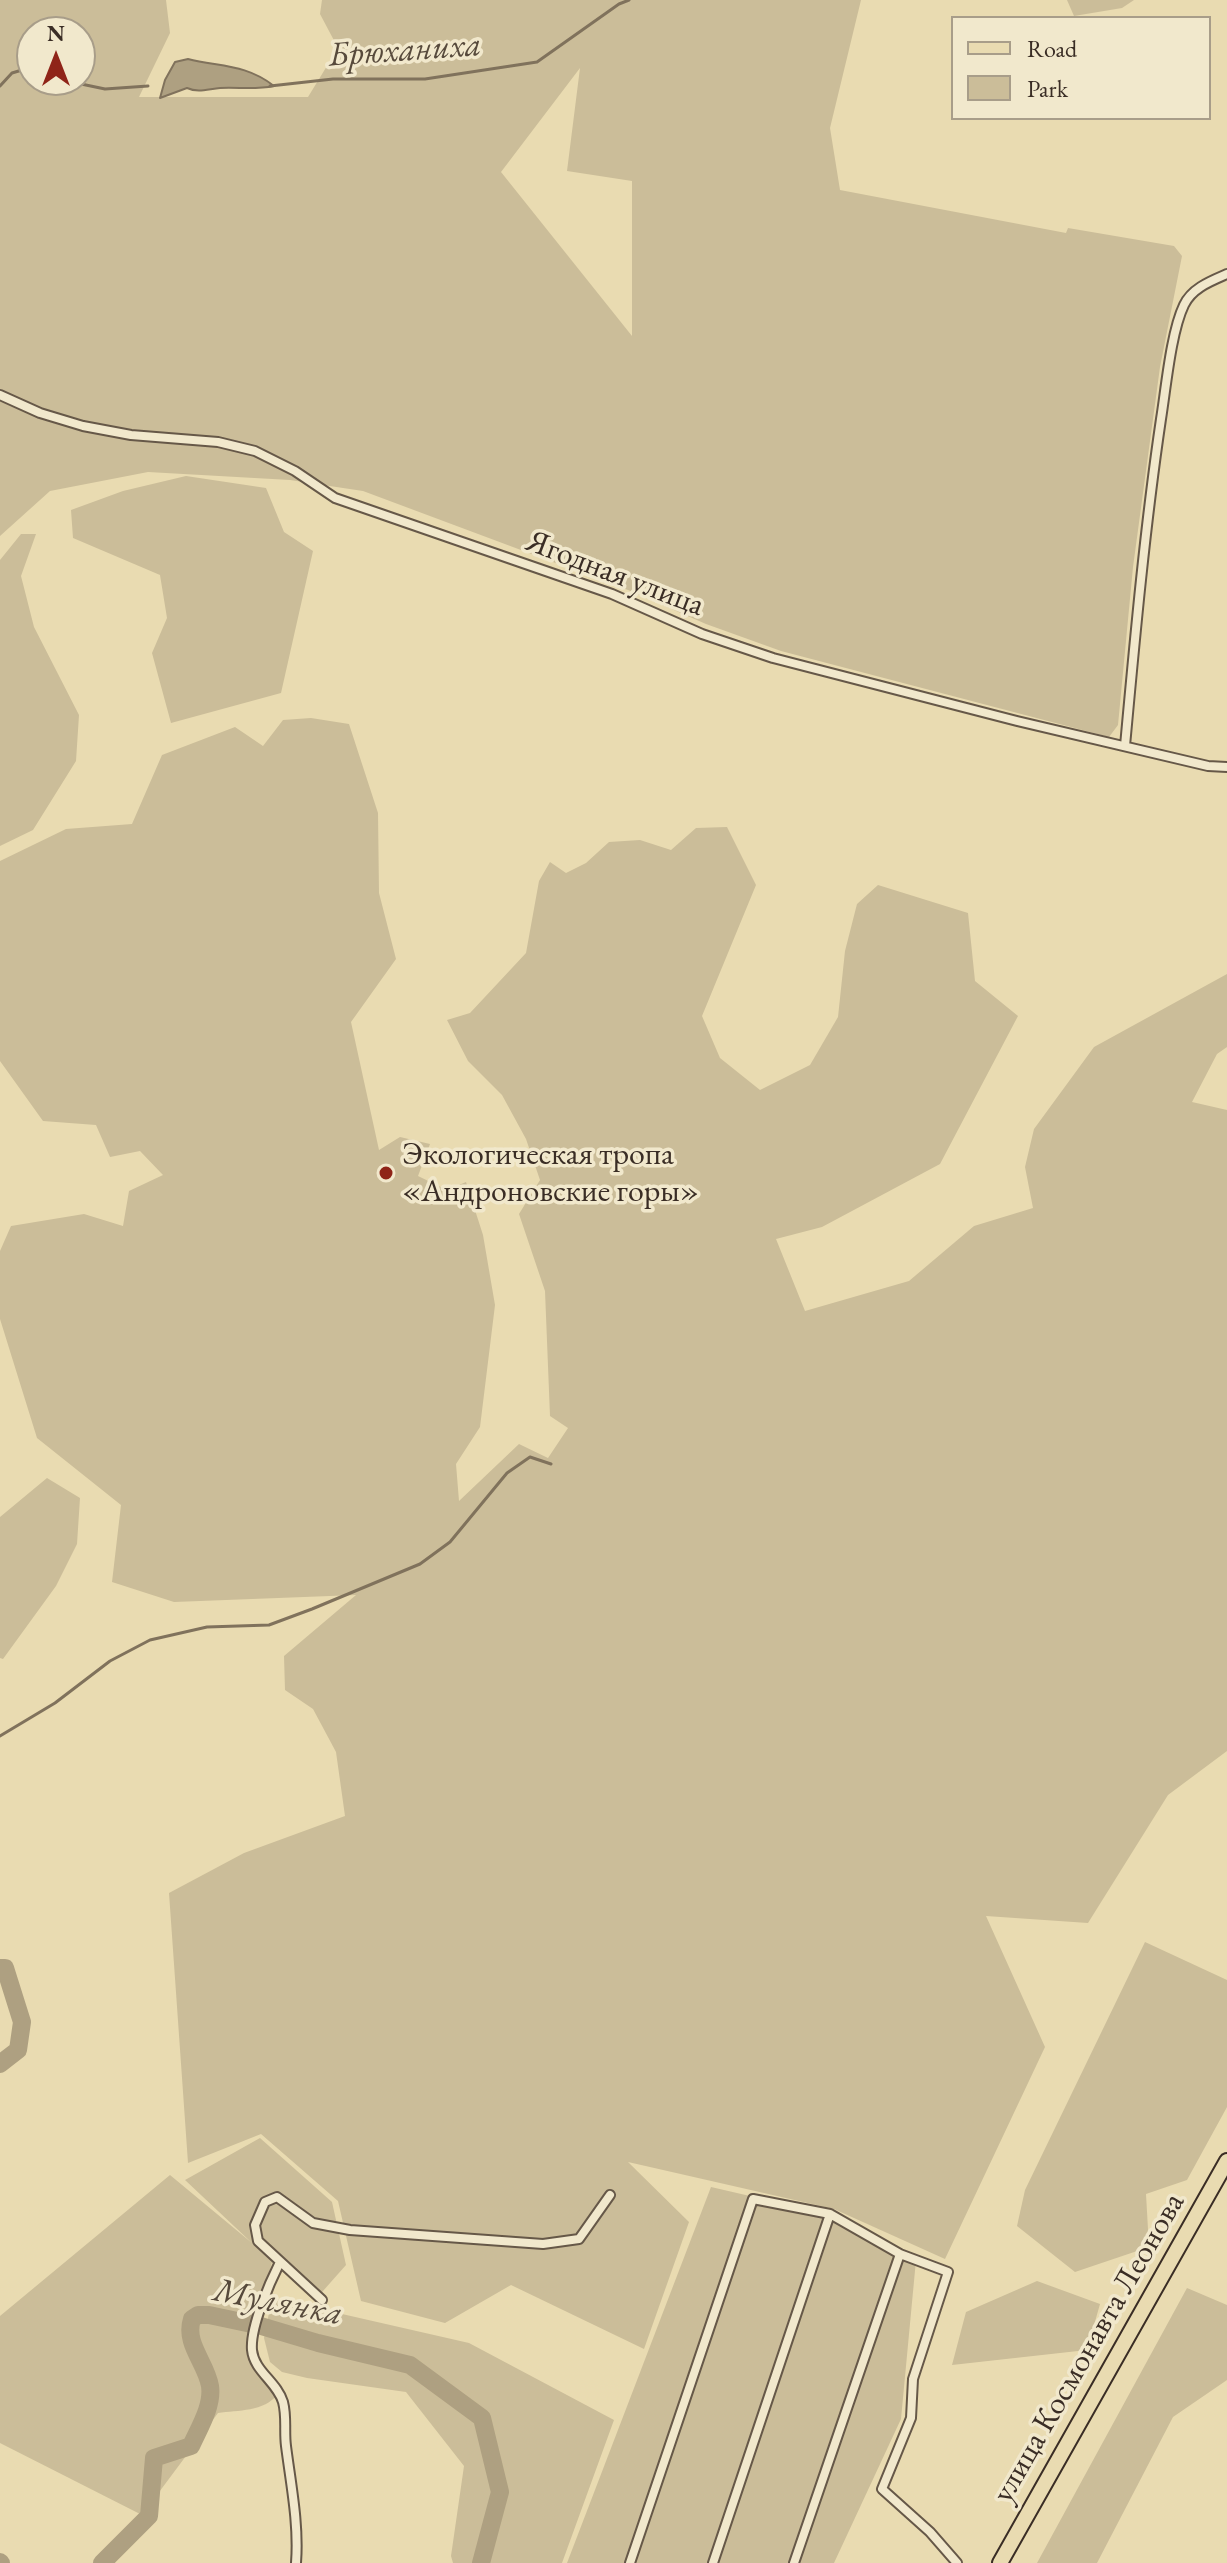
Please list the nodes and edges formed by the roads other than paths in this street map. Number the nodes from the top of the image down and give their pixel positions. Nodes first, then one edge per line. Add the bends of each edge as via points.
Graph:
1 (1227, 274) edge
2 (0, 395) edge
3 (1125, 746) junction
4 (1227, 767) edge
5 (1227, 2161) edge
6 (610, 2195) dead end
7 (830, 2214) junction
8 (900, 2254) junction
9 (280, 2262) junction
10 (322, 2300) dead end
11 (296, 2563) edge
12 (630, 2563) edge
13 (713, 2563) edge
14 (794, 2563) edge
15 (957, 2563) edge
16 (1000, 2563) edge

1 - 3 street via 1195,291 1179,318 1154,467
2 - 3 street, Ягодная улица via 83,426 255,451 335,498 612,594 702,634 848,679
3 - 4 street, Ягодная улица
5 - 16 main road, улица Космонавта Леонова
6 - 9 street via 579,2239 543,2244 350,2230 313,2223 277,2197 265,2202 255,2225 258,2241
7 - 8 street
7 - 12 street via 753,2199
7 - 13 street
8 - 14 street
8 - 15 street via 948,2272 913,2379 911,2418 882,2489
9 - 10 street
9 - 11 street via 252,2339 255,2364 282,2399 285,2414

